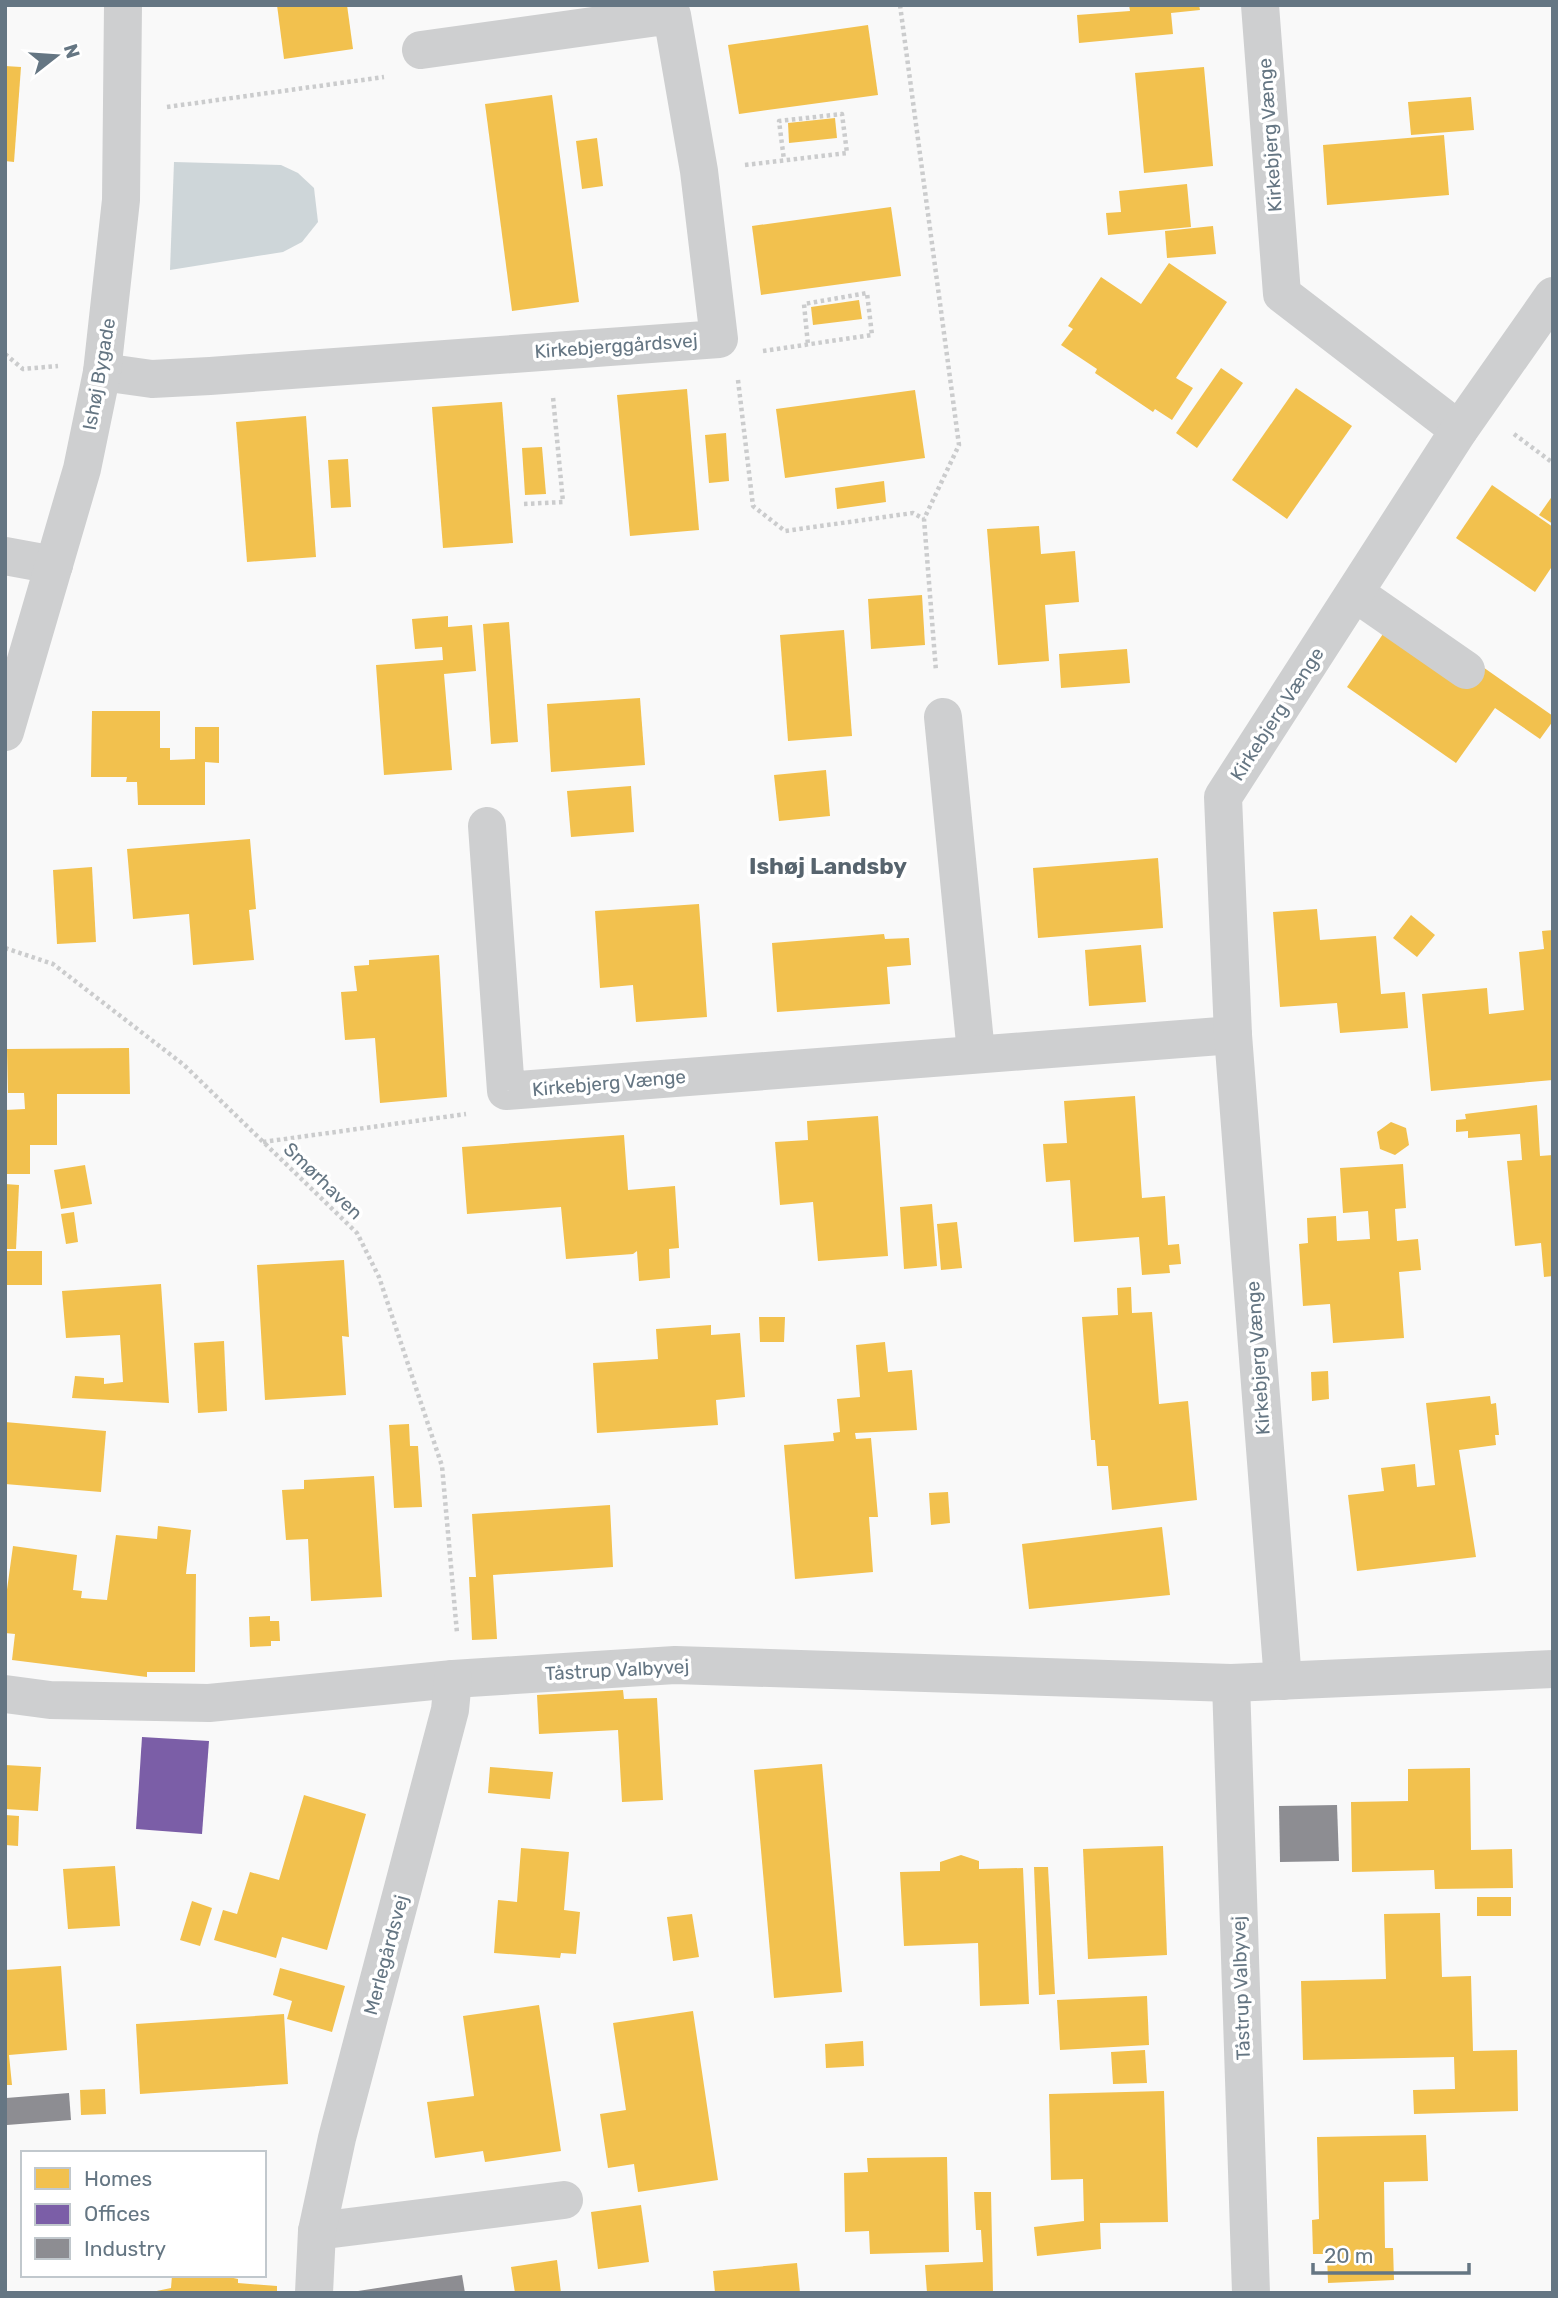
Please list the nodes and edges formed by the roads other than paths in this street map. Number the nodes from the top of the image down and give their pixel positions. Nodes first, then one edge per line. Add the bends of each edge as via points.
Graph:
1 (123, 5) edge
2 (1260, 5) edge
3 (421, 50) dead end
4 (1553, 296) edge
5 (102, 372) junction
6 (1459, 430) junction
7 (5, 556) edge
8 (54, 565) junction
9 (1355, 593) junction
10 (1466, 670) dead end
11 (943, 717) road end
12 (5, 732) edge
13 (487, 826) dead end
14 (1234, 1035) junction
15 (976, 1053) junction
16 (1553, 1669) edge
17 (453, 1679) junction
18 (1283, 1681) junction
19 (1231, 1683) junction
20 (5, 1694) edge
21 (564, 2200) dead end
22 (317, 2231) junction
23 (314, 2293) edge
24 (1251, 2293) edge

1 - 5 street, Ishøj Bygade via 121,200
2 - 6 street, Kirkebjerg Vænge via 1282,294
3 - 5 street, Kirkebjerggårdsvej via 672,15 727,349 549,351 152,379
4 - 6 street, Kirkebjerg Vænge
5 - 8 street, Ishøj Bygade via 82,469
6 - 9 street, Kirkebjerg Vænge
7 - 8 street
8 - 12 street, Ishøj Bygade
9 - 10 street
9 - 14 street, Kirkebjerg Vænge via 1223,797
11 - 15 street
13 - 15 street, Kirkebjerg Vænge via 506,1091
14 - 15 street, Kirkebjerg Vænge
14 - 18 street, Kirkebjerg Vænge
16 - 18 street, Tåstrup Valbyvej
17 - 19 street, Tåstrup Valbyvej via 675,1665
17 - 20 street, Tåstrup Valbyvej via 209,1703 50,1700
17 - 22 street, Merlegårdsvej via 450,1710
18 - 19 street, Tåstrup Valbyvej
19 - 24 street, Tåstrup Valbyvej
21 - 22 street
22 - 23 street, Merlegårdsvej

